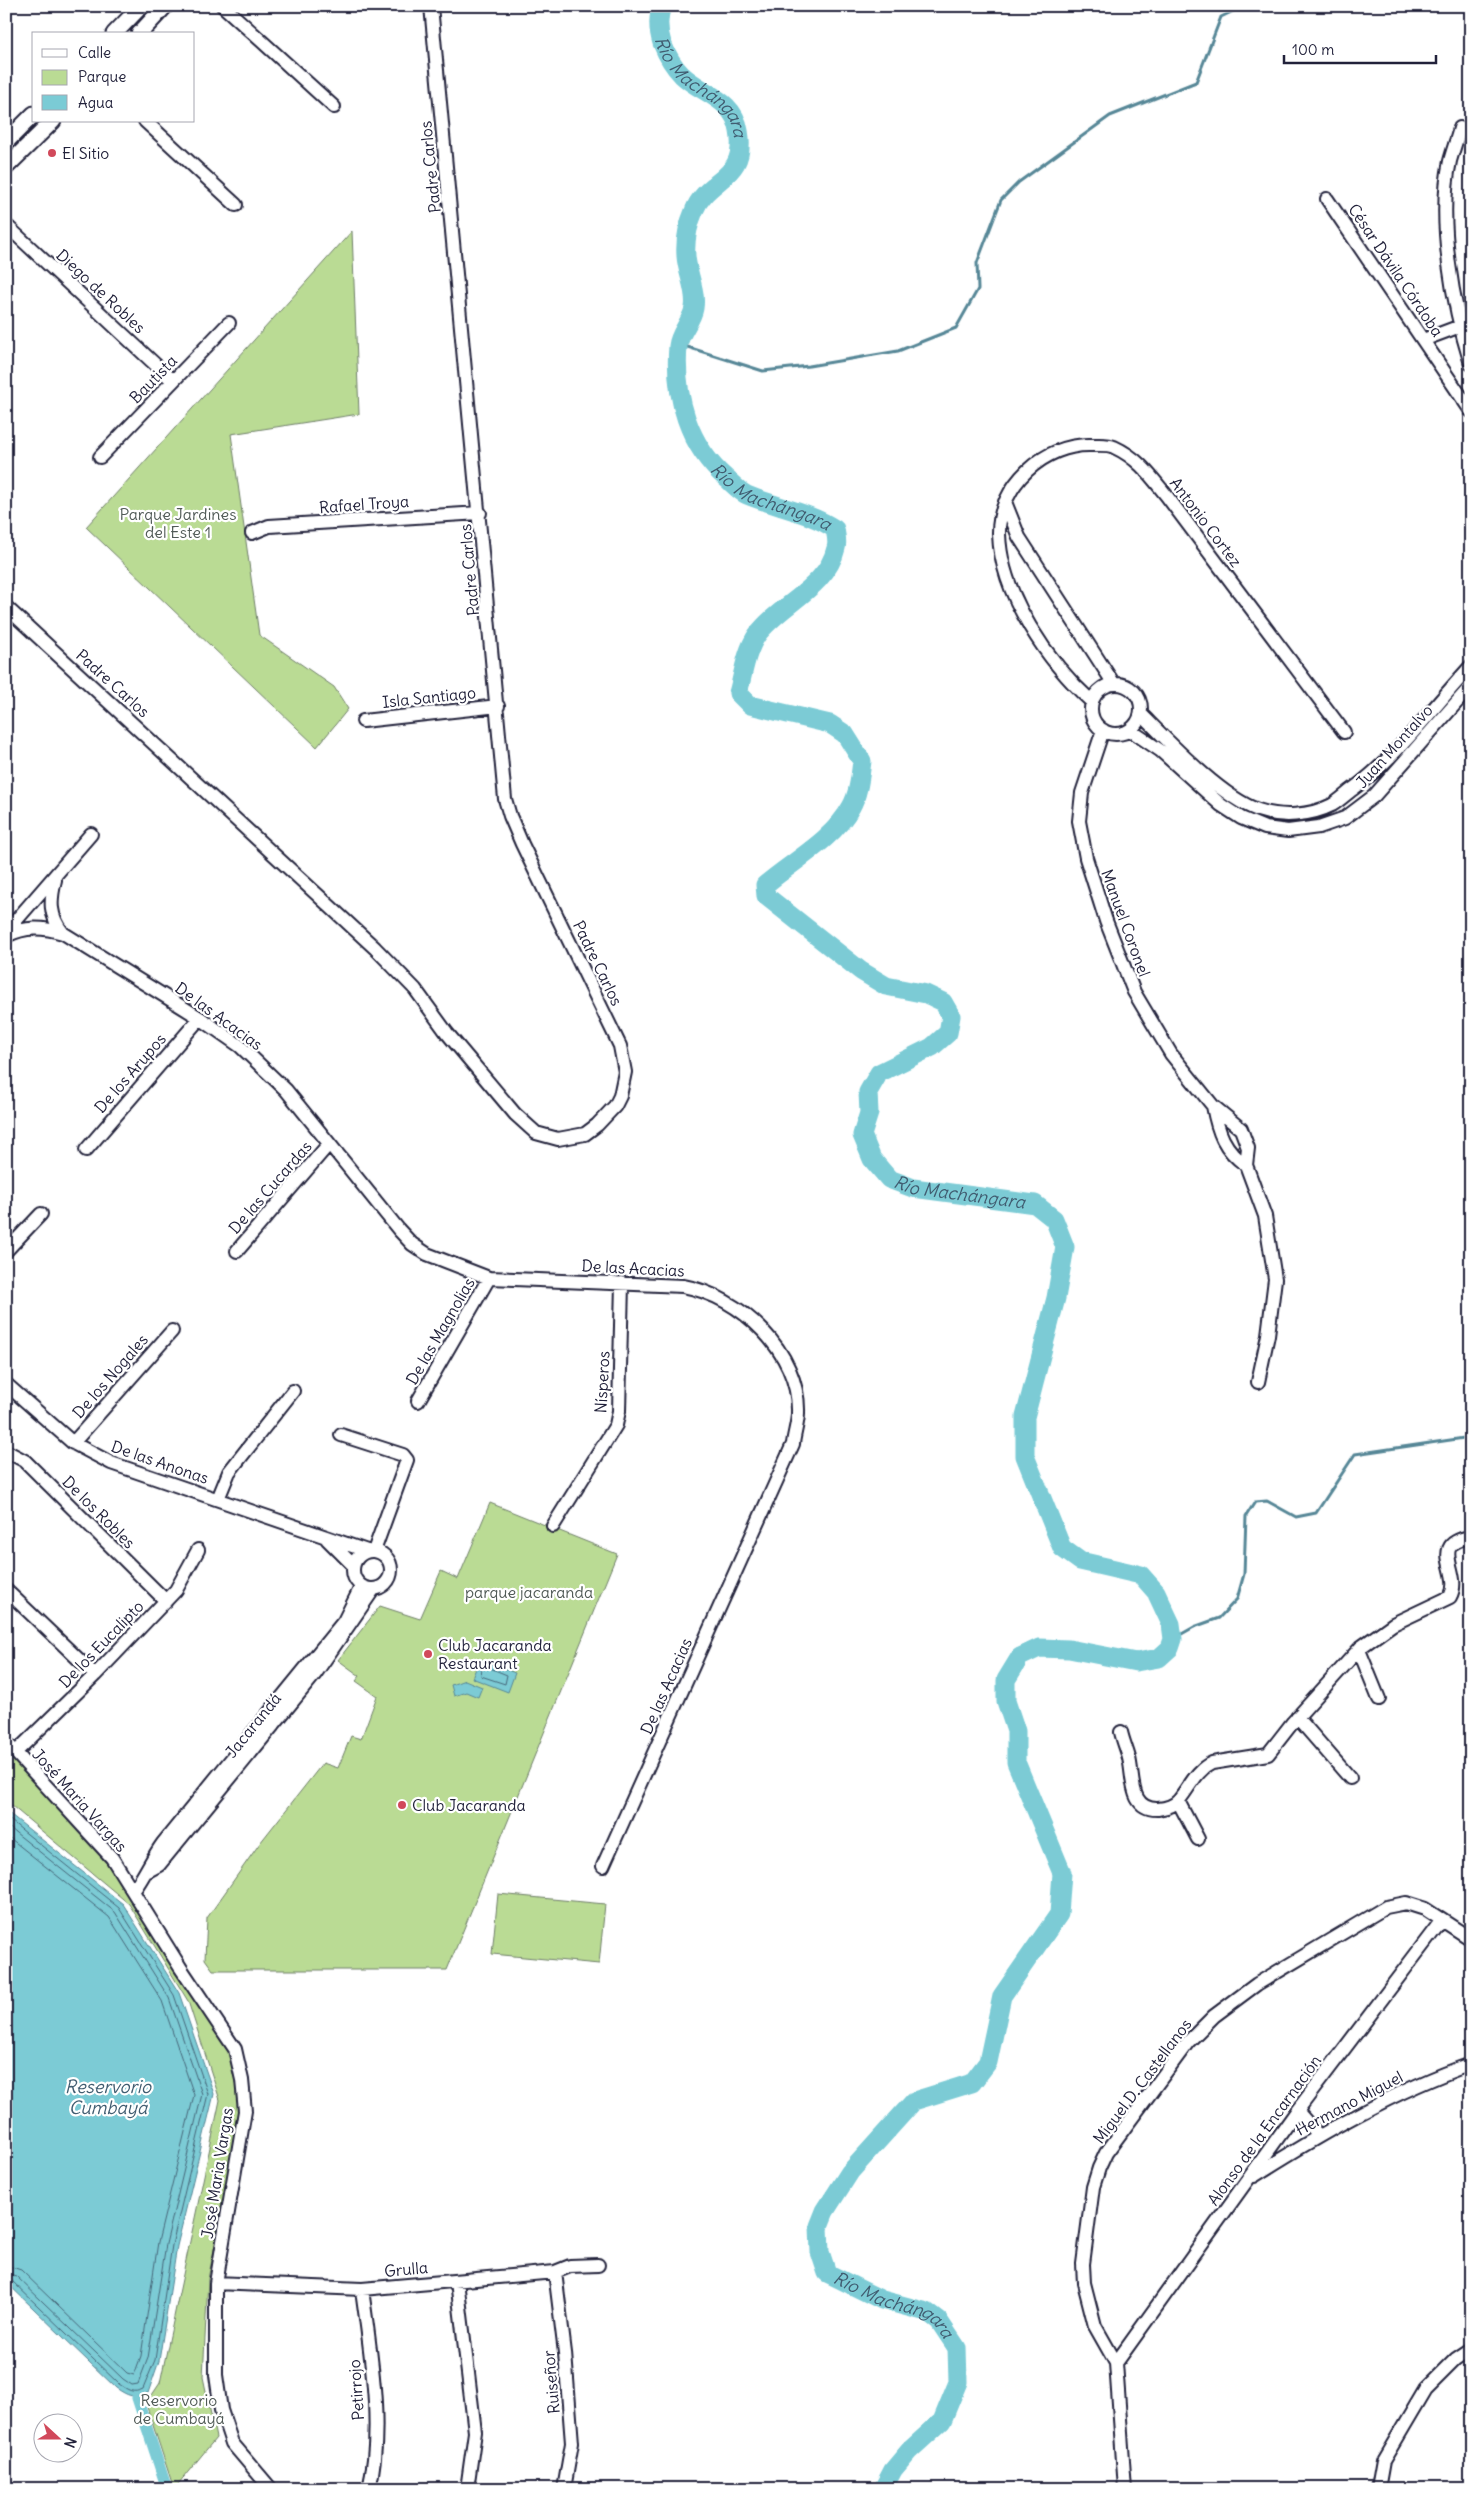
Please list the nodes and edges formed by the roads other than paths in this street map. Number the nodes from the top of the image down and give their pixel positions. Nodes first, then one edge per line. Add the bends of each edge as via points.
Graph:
1 (141, 6) edge
2 (223, 6) edge
3 (431, 6) edge
4 (163, 7) edge
5 (116, 32) edge
6 (140, 32) edge
7 (334, 107) dead end
8 (32, 116) edge
9 (52, 122) edge
10 (146, 122) edge
11 (1460, 128) dead end
12 (6, 142) edge
13 (6, 167) edge
14 (1327, 198) dead end
15 (236, 205) dead end
16 (6, 225) edge
17 (229, 323) dead end
18 (1465, 324) edge
19 (1424, 340) junction
20 (1471, 364) edge
21 (173, 382) junction
22 (1471, 411) edge
23 (100, 458) dead end
24 (1005, 502) junction
25 (480, 513) junction
26 (252, 533) dead end
27 (6, 607) edge
28 (1471, 666) edge
29 (1114, 684) junction
30 (1471, 686) edge
31 (1092, 702) junction
32 (498, 706) junction
33 (1141, 714) junction
34 (364, 721) dead end
35 (1103, 730) junction
36 (1130, 730) junction
37 (1344, 732) dead end
38 (91, 834) dead end
39 (56, 877) junction
40 (6, 932) edge
41 (63, 933) junction
42 (6, 936) edge
43 (200, 1018) junction
44 (1213, 1106) junction
45 (328, 1145) junction
46 (86, 1150) dead end
47 (1246, 1165) junction
48 (41, 1214) dead end
49 (6, 1251) edge
50 (237, 1251) dead end
51 (489, 1278) junction
52 (622, 1283) junction
53 (172, 1331) dead end
54 (1258, 1382) dead end
55 (6, 1384) edge
56 (293, 1391) dead end
57 (418, 1402) dead end
58 (341, 1435) dead end
59 (73, 1443) junction
60 (6, 1451) edge
61 (218, 1499) junction
62 (553, 1526) dead end
63 (323, 1535) junction
64 (1471, 1537) edge
65 (198, 1550) dead end
66 (370, 1551) junction
67 (353, 1565) junction
68 (367, 1588) junction
69 (6, 1590) edge
70 (166, 1601) junction
71 (1359, 1650) junction
72 (95, 1675) junction
73 (1378, 1699) dead end
74 (1297, 1717) junction
75 (1121, 1732) dead end
76 (6, 1742) edge
77 (16, 1752) junction
78 (1350, 1778) dead end
79 (1178, 1801) junction
80 (1198, 1839) dead end
81 (603, 1866) dead end
82 (134, 1890) junction
83 (1442, 1920) junction
84 (1471, 1939) edge
85 (1471, 2064) edge
86 (1297, 2111) junction
87 (1318, 2135) junction
88 (1247, 2180) junction
89 (598, 2264) dead end
90 (555, 2272) junction
91 (457, 2281) junction
92 (216, 2283) junction
93 (362, 2289) junction
94 (1471, 2349) edge
95 (1116, 2363) junction
96 (271, 2489) edge
97 (369, 2489) edge
98 (467, 2489) edge
99 (564, 2489) edge
100 (1124, 2489) edge
101 (1378, 2489) edge

1 - 5 street
2 - 7 street
3 - 25 street, Padre Carlos
4 - 6 street
8 - 12 street
9 - 13 street
10 - 15 street
11 - 18 street via 1450,162 1445,219
14 - 19 street, César Dávila Córdoba
16 - 21 street, Diego de Robles
17 - 21 street, Bautista
18 - 19 street
18 - 20 street
19 - 22 street, César Dávila Córdoba
21 - 23 street, Bautista
24 - 29 street via 1019,537
24 - 31 street, Antonio Cortez via 999,534 1006,572 1016,601 1061,671
24 - 37 street, Antonio Cortez via 1019,477 1047,455 1079,444 1112,446 1137,460
25 - 26 street, Rafael Troya via 268,526
25 - 32 street, Padre Carlos
27 - 32 street, Padre Carlos via 375,948 415,989 515,1114 536,1133 558,1139 585,1134 597,1125 615,1106 624,1072 620,1046 510,816 505,799
28 - 33 street, Juan Montalvo via 1373,774 1332,805 1302,814 1256,810 1229,794
29 - 31 street via 1104,687
29 - 33 street via 1131,689 1138,696
30 - 36 street, Juan Montalvo via 1374,796 1344,818 1319,827 1288,831 1265,828 1221,806 1161,751
31 - 35 street via 1093,718
32 - 34 street, Isla Santiago
33 - 36 street
35 - 36 street via 1112,734
35 - 44 street, Manuel Coronel via 1082,793 1080,821 1086,858 1134,992 1171,1054
38 - 39 street
39 - 40 street
39 - 41 street via 50,906
41 - 42 street via 32,928
41 - 43 street, De las Acacias
43 - 45 street, De las Acacias via 240,1046 286,1090
43 - 46 street, De los Arupos
44 - 47 street, Manuel Coronel via 1218,1133 1228,1150
44 - 47 street, Manuel Coronel via 1241,1129 1248,1148
45 - 50 street, De las Cucardas
45 - 51 street, De las Acacias via 412,1244 427,1254
47 - 54 street, Manuel Coronel via 1265,1216 1275,1279
48 - 49 street
51 - 52 street, De las Acacias
51 - 57 street, De las Magnolias
52 - 62 street, Nísperos via 616,1425
52 - 81 street, De las Acacias via 702,1290 744,1313 778,1346 792,1377 798,1412 793,1444
53 - 59 street, De los Nogales
55 - 59 street, De las Anonas
56 - 61 street via 238,1460
58 - 66 street via 403,1455 407,1460
59 - 61 street, De las Anonas via 111,1463
60 - 70 street, De los Robles via 25,1461
61 - 63 street, De las Anonas
63 - 66 street, De las Anonas
63 - 67 street
64 - 71 street via 1456,1539 1450,1546 1448,1557 1454,1584 1450,1597 1393,1624
65 - 70 street, De los Eucalipto
66 - 67 street via 356,1559
66 - 68 street via 387,1558 391,1574 381,1588
67 - 68 street via 354,1577
68 - 82 street, Jacarandá via 315,1674 236,1762 159,1865 148,1871
69 - 72 street
70 - 72 street, De los Eucalipto
71 - 73 street
71 - 74 street
72 - 77 street, De los Eucalipto
74 - 78 street
74 - 79 street via 1268,1754 1204,1766
75 - 79 street via 1138,1801 1153,1809 1170,1807
76 - 77 street, José Maria Vargas
77 - 82 street, José Maria Vargas via 112,1858
79 - 80 street
82 - 92 street, José Maria Vargas via 180,1967 235,2048 242,2080 245,2111
83 - 84 street, Miguel D. Castellanos
83 - 86 street, Alonso de la Encarnación
83 - 95 street, Miguel D. Castellanos via 1425,1909 1406,1903 1386,1907 1257,1984 1214,2016 1188,2042 1106,2153 1093,2187 1082,2264 1096,2326
85 - 87 street, Hermano Miguel via 1439,2075
86 - 87 street
86 - 88 street, Alonso de la Encarnación
87 - 88 street, Hermano Miguel
88 - 95 street, Alonso de la Encarnación
89 - 90 street, Grulla via 570,2266
90 - 91 street, Grulla
90 - 99 street, Ruiseñor via 572,2442
91 - 93 street, Grulla
91 - 98 street via 475,2426
92 - 93 street, Grulla
92 - 96 street, José Maria Vargas via 216,2375 225,2427 232,2443
93 - 97 street, Petirrojo via 375,2429
94 - 101 street via 1456,2359 1425,2390 1383,2460
95 - 100 street, Miguel D. Castellanos

